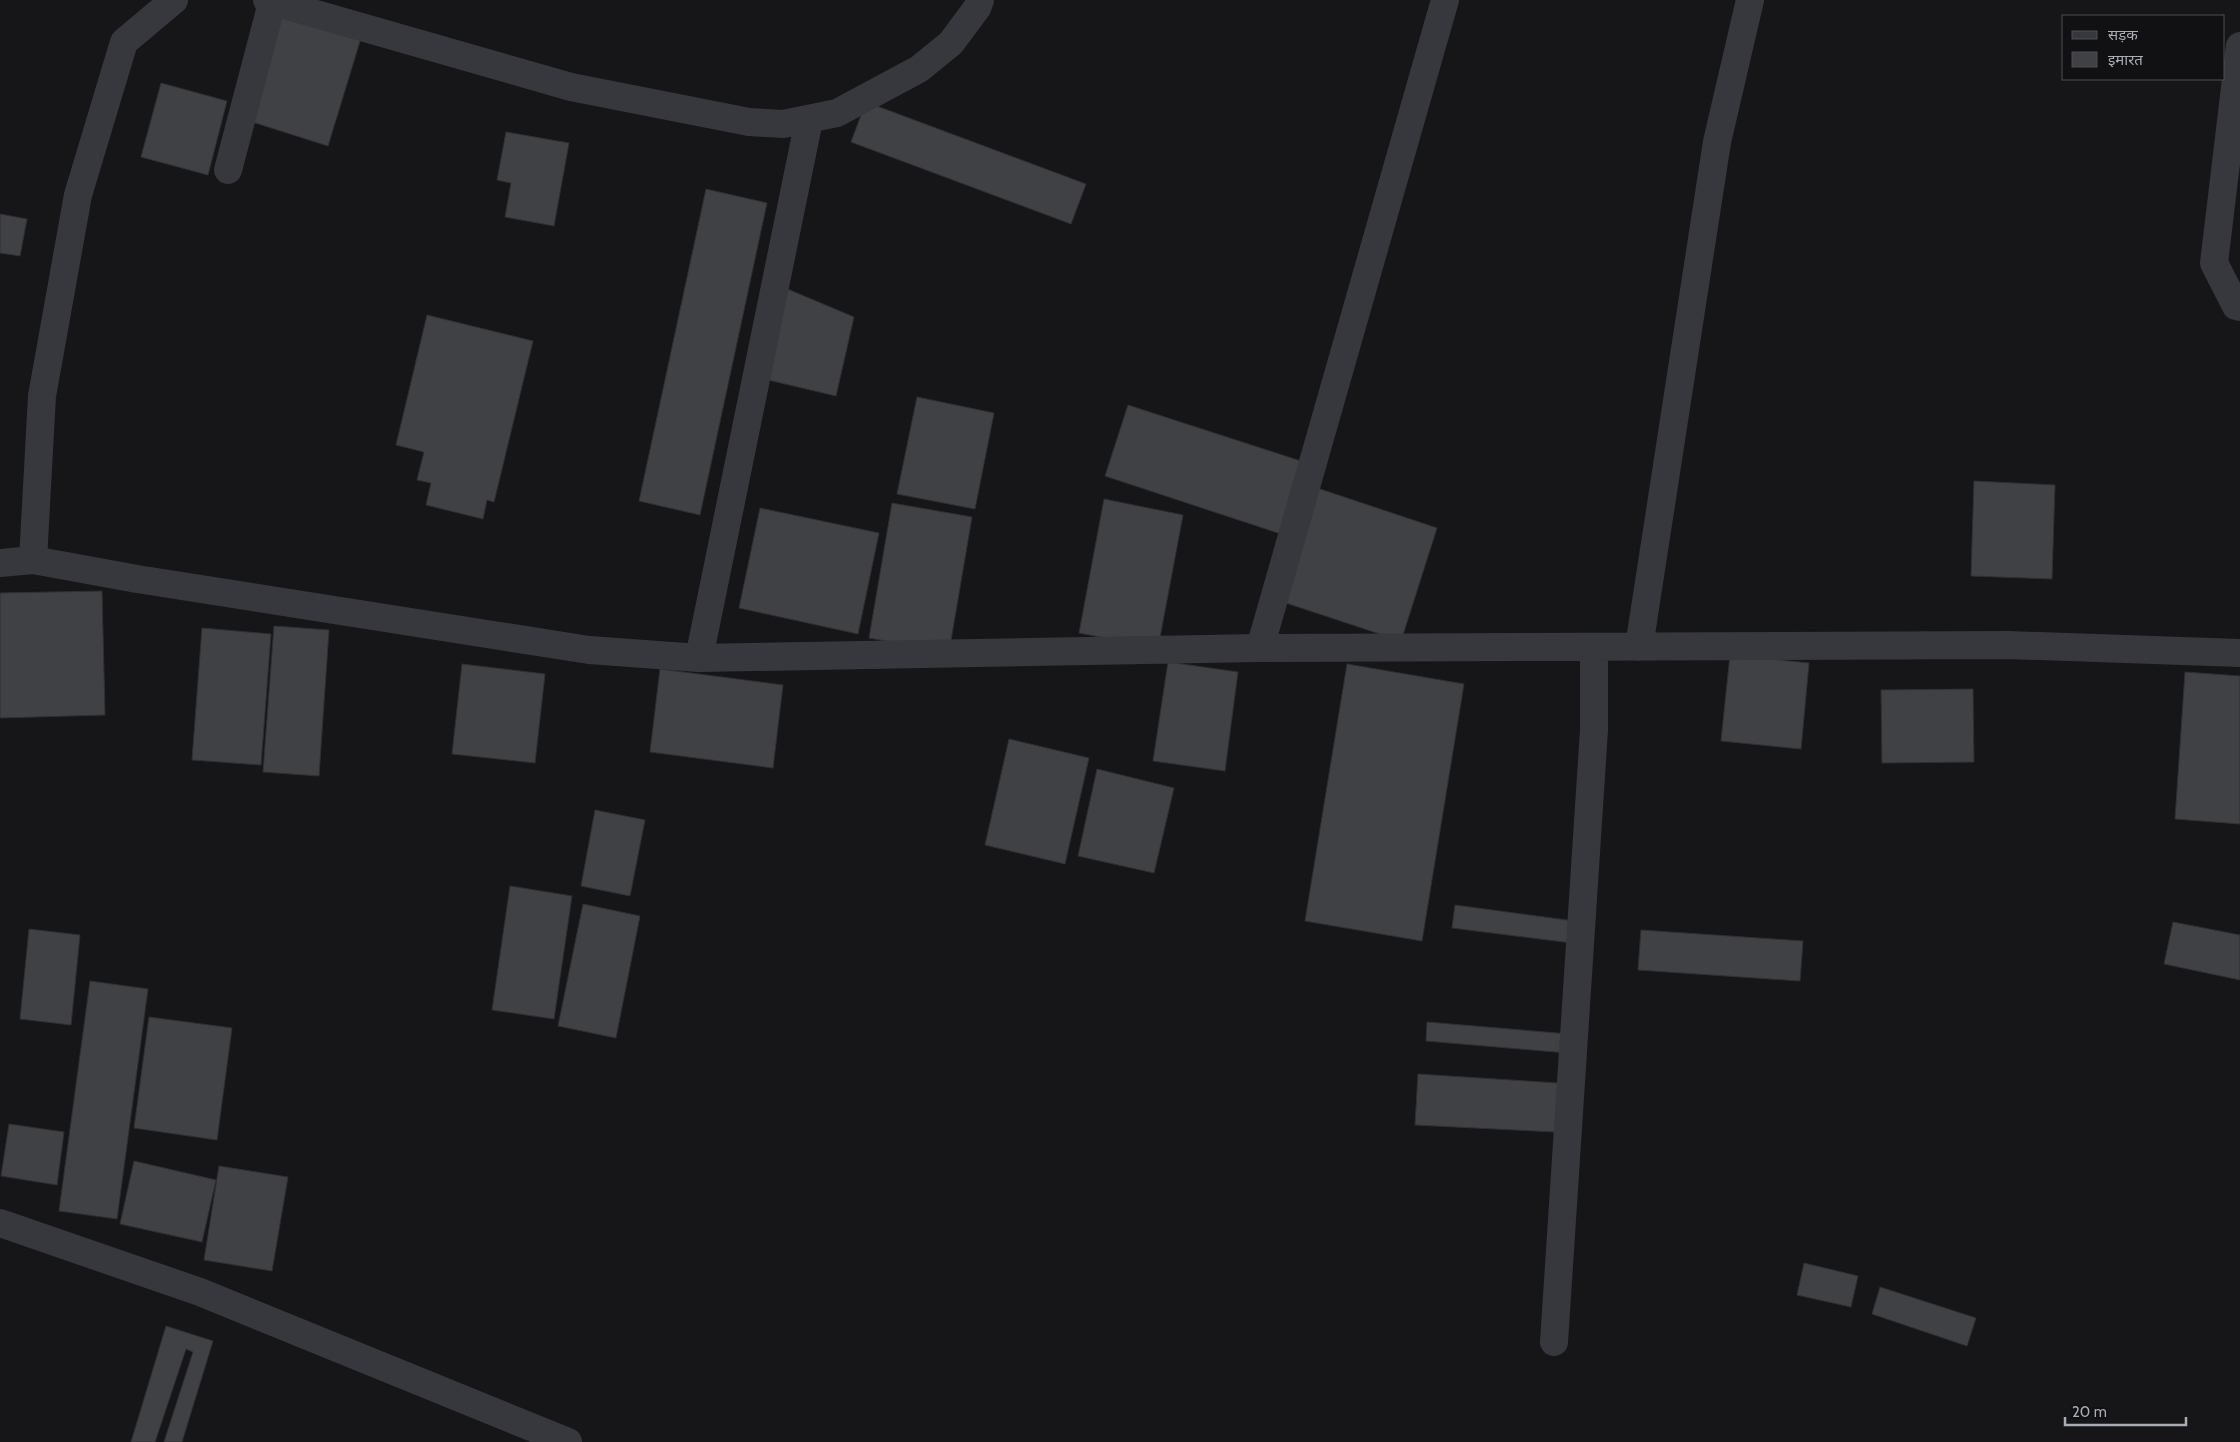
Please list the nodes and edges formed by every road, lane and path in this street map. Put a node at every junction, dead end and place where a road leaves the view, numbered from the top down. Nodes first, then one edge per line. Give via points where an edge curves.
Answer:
1 (174, 0) edge
2 (980, 0) edge
3 (1445, 0) edge
4 (1750, 0) edge
5 (269, 2) edge
6 (2240, 46) edge
7 (809, 120) junction
8 (228, 170) dead end
9 (2240, 307) edge
10 (33, 560) junction
11 (0, 563) edge
12 (1639, 646) junction
13 (1594, 647) junction
14 (1260, 648) junction
15 (2240, 653) edge
16 (699, 658) junction
17 (0, 1222) edge
18 (1554, 1342) dead end
19 (568, 1442) edge

1 - 10 street via 124,42 78,195 42,396
2 - 7 street via 951,43 919,69 837,114
3 - 14 street
4 - 12 street via 1717,142
5 - 7 street via 571,87 749,122 783,124
5 - 8 street
6 - 9 street via 2214,263 2236,306
7 - 16 street
10 - 11 street
10 - 16 street via 147,581 589,650
12 - 13 street
12 - 15 street via 2008,645
13 - 14 street
13 - 18 street via 1594,730
14 - 16 street
17 - 19 street via 200,1292

